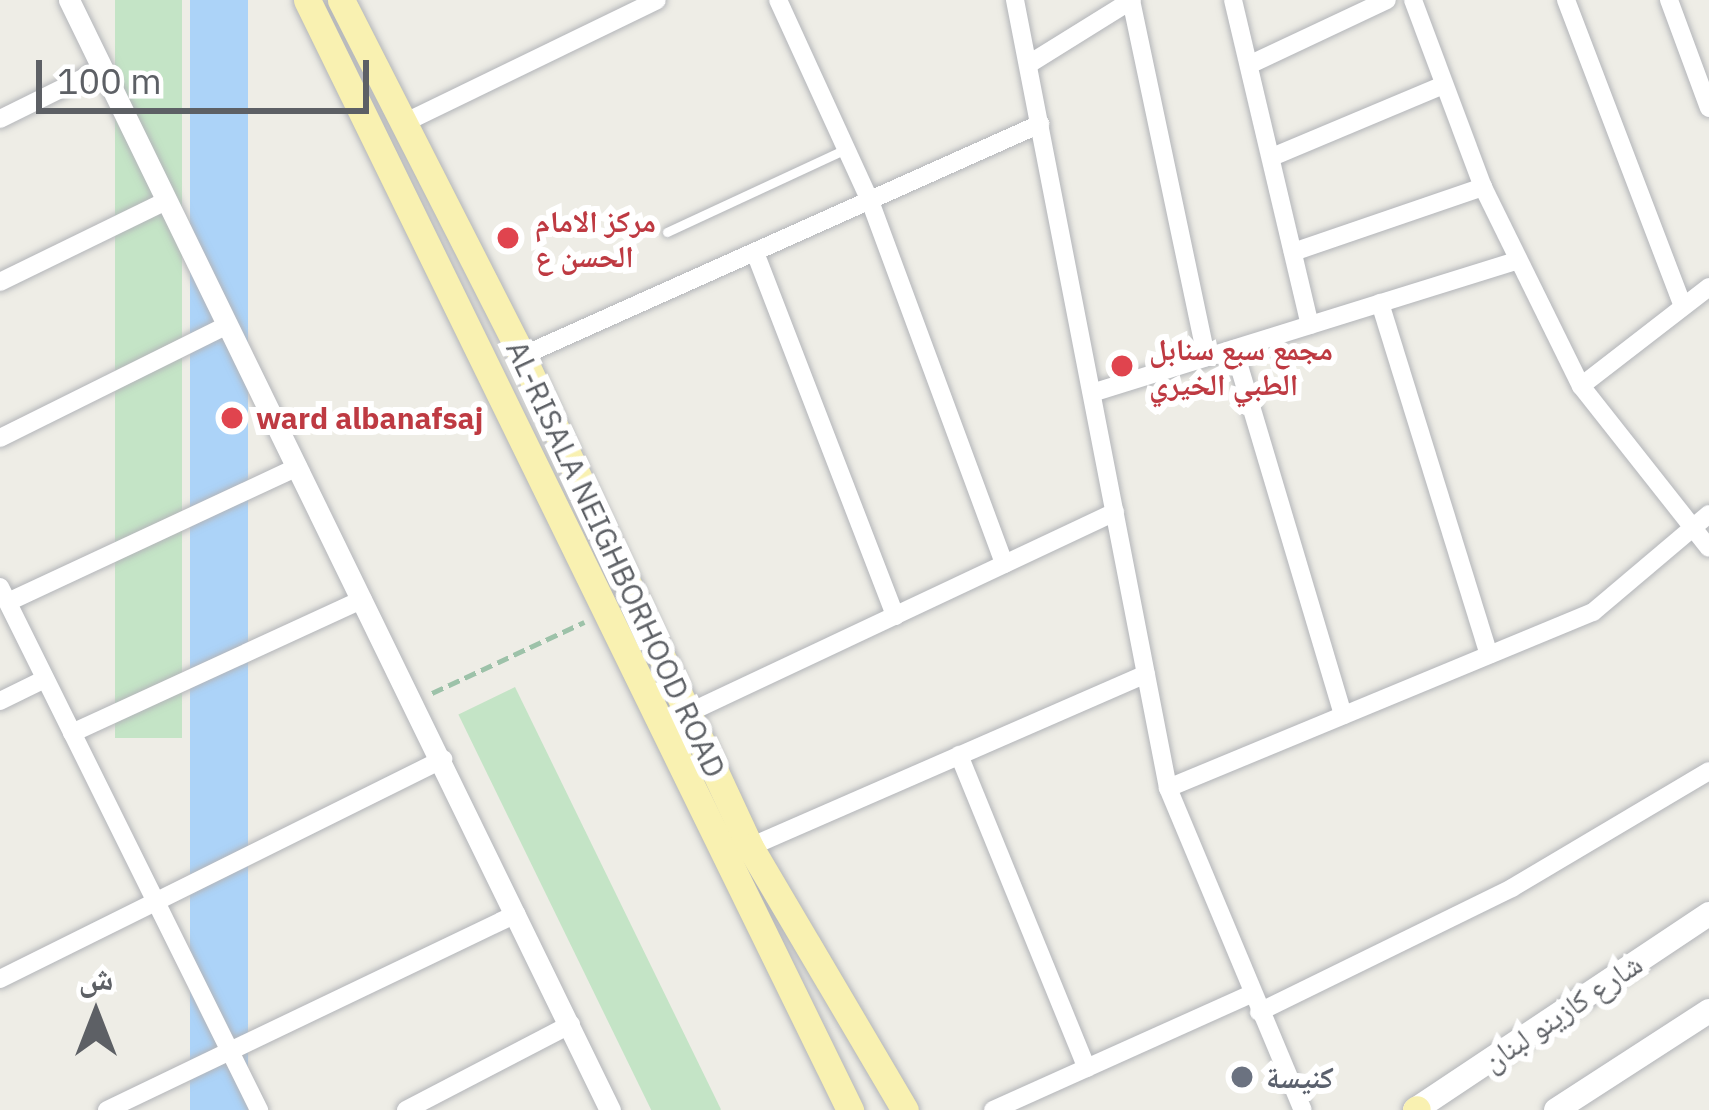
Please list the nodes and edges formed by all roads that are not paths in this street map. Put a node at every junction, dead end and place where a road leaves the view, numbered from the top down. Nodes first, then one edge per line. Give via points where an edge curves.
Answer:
1 (69, 0) edge
2 (307, 0) edge
3 (341, 0) edge
4 (657, 0) edge
5 (778, 0) edge
6 (1015, 0) edge
7 (1132, 0) edge
8 (1233, 0) edge
9 (1387, 0) edge
10 (1413, 0) edge
11 (1566, 0) edge
12 (1669, 0) edge
13 (1029, 64) junction
14 (1251, 64) junction
15 (101, 69) junction
16 (1443, 85) junction
17 (1709, 108) edge
18 (0, 118) edge
19 (404, 123) junction
20 (1040, 124) junction
21 (846, 149) junction
22 (1272, 157) junction
23 (1483, 187) junction
24 (166, 201) junction
25 (870, 201) junction
26 (668, 232) dead end
27 (1293, 252) junction
28 (756, 255) junction
29 (1517, 261) junction
30 (0, 282) edge
31 (1709, 287) edge
32 (1380, 303) junction
33 (1682, 306) junction
34 (1310, 325) junction
35 (228, 326) junction
36 (1234, 349) junction
37 (522, 356) junction
38 (1206, 357) junction
39 (1581, 386) junction
40 (1092, 393) junction
41 (0, 438) edge
42 (298, 467) junction
43 (1114, 512) junction
44 (1709, 514) edge
45 (1691, 529) junction
46 (1709, 548) edge
47 (1004, 564) junction
48 (4, 594) edge
49 (363, 599) junction
50 (896, 616) junction
51 (1489, 655) junction
52 (1146, 674) junction
53 (46, 679) junction
54 (0, 701) edge
55 (688, 713) junction
56 (1343, 716) junction
57 (72, 733) junction
58 (959, 755) junction
59 (442, 759) junction
60 (1709, 770) edge
61 (1168, 788) junction
62 (750, 847) junction
63 (156, 902) junction
64 (518, 914) junction
65 (1709, 914) edge
66 (0, 979) edge
67 (1254, 1004) junction
68 (1709, 1011) edge
69 (571, 1024) junction
70 (230, 1051) junction
71 (1087, 1068) junction
72 (107, 1110) edge
73 (259, 1110) edge
74 (406, 1110) edge
75 (610, 1110) edge
76 (850, 1110) edge
77 (905, 1110) edge
78 (993, 1110) edge
79 (1303, 1110) edge
80 (1416, 1110) edge
81 (1556, 1110) edge

1 - 15 street
2 - 76 main road, AL-RISALA NEIGHBORHOOD ROAD
3 - 19 main road, AL-RISALA NEIGHBORHOOD ROAD
4 - 19 street
5 - 21 street
6 - 13 street
7 - 13 street
7 - 38 street
8 - 14 street
9 - 14 street
10 - 16 street
11 - 33 street
12 - 17 street
13 - 20 street
14 - 22 street
15 - 18 street
15 - 24 street
16 - 22 street
16 - 23 street
19 - 37 main road, AL-RISALA NEIGHBORHOOD ROAD
20 - 25 street
20 - 40 street
21 - 25 street
21 - 26 lane
22 - 27 street
23 - 27 street
23 - 29 street
24 - 30 street
24 - 35 street
25 - 28 street
25 - 47 street
27 - 34 street
28 - 37 street
28 - 50 street
29 - 32 street
29 - 39 street
31 - 33 street
32 - 34 street
32 - 51 street
33 - 39 street
34 - 36 street
35 - 41 street
35 - 42 street
36 - 38 street
36 - 56 street
37 - 55 main road, AL-RISALA NEIGHBORHOOD ROAD
38 - 40 street
39 - 45 street
40 - 43 street
42 - 48 street
42 - 49 street
43 - 47 street
43 - 52 street
44 - 45 street
45 - 46 street
45 - 51 street via 1593,612
47 - 50 street
48 - 53 street
49 - 57 street
49 - 59 street
50 - 55 street
51 - 56 street
52 - 58 street
52 - 61 street
53 - 54 street
53 - 57 street
55 - 62 main road, AL-RISALA NEIGHBORHOOD ROAD
56 - 61 street
57 - 63 street
58 - 62 street
58 - 71 street
59 - 63 street
59 - 64 street
60 - 67 street via 1512,888
61 - 67 street
62 - 77 main road, AL-RISALA NEIGHBORHOOD ROAD
63 - 66 street
63 - 70 street
64 - 69 street
64 - 70 street
65 - 80 main road, شارع كازينو لبنان
67 - 71 street
67 - 79 street
68 - 81 main road
69 - 74 street
69 - 75 street
70 - 72 street
70 - 73 street
71 - 78 street

